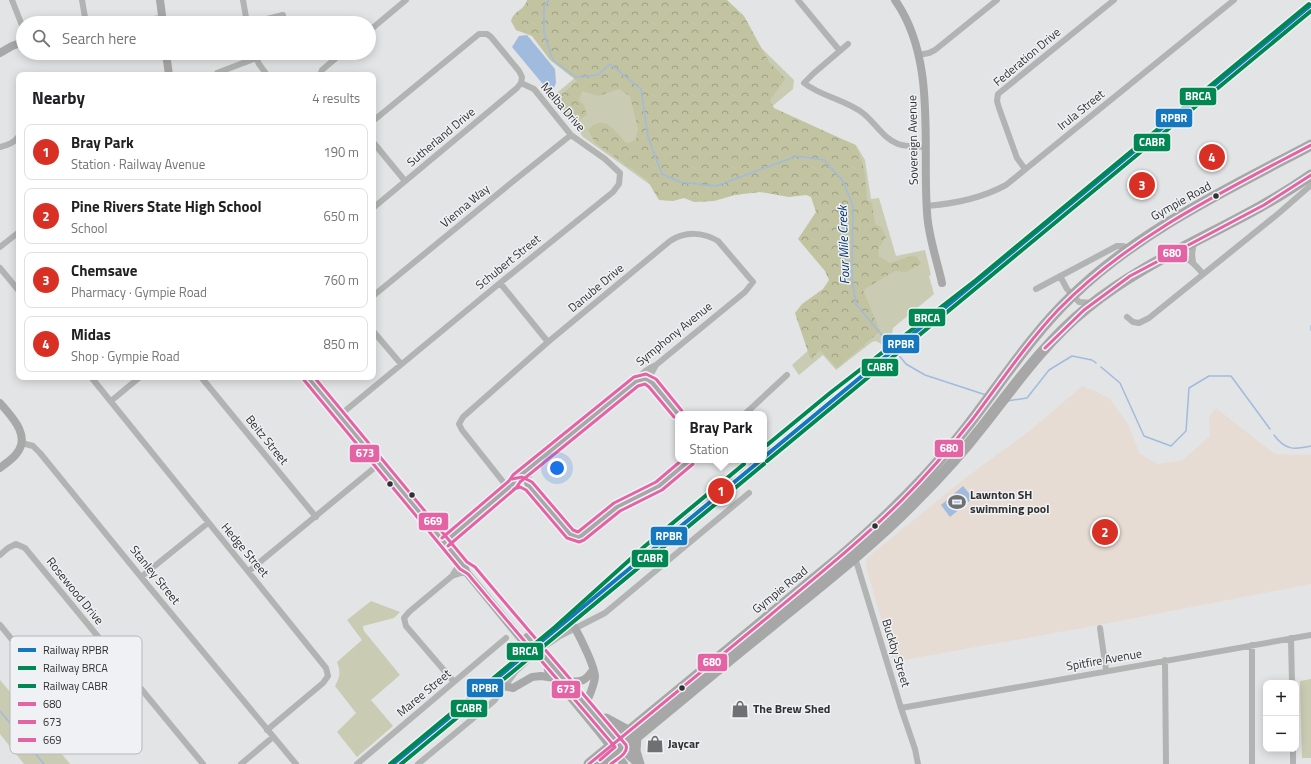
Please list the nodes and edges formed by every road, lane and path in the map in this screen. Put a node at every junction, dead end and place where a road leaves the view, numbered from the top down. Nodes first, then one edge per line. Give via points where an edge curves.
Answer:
1 (12, 0) edge
2 (82, 0) edge
3 (160, 0) edge
4 (243, 0) edge
5 (406, 0) edge
6 (798, 0) edge
7 (895, 0) edge
8 (997, 0) edge
9 (1114, 0) edge
10 (1234, 0) edge
11 (18, 16) edge
12 (85, 16) edge
13 (162, 16) edge
14 (246, 16) edge
15 (376, 25) edge
16 (848, 44) dead end
17 (16, 45) edge
18 (840, 51) junction
19 (0, 54) edge
20 (918, 56) junction
21 (167, 60) edge
22 (246, 60) edge
23 (258, 60) edge
24 (334, 60) edge
25 (169, 72) edge
26 (219, 72) edge
27 (265, 72) edge
28 (321, 72) edge
29 (521, 83) junction
30 (376, 119) edge
31 (571, 135) junction
32 (16, 140) edge
33 (1311, 145) edge
34 (376, 146) edge
35 (926, 147) junction
36 (0, 148) edge
37 (1025, 169) junction
38 (620, 173) joint
39 (1311, 175) edge
40 (405, 181) junction
41 (1311, 185) edge
42 (376, 205) edge
43 (926, 206) junction
44 (16, 235) edge
45 (1194, 242) junction
46 (0, 248) edge
47 (1129, 248) junction
48 (1174, 252) junction
49 (1193, 262) junction
50 (0, 268) edge
51 (1203, 274) junction
52 (1060, 276) junction
53 (753, 282) joint
54 (500, 283) junction
55 (942, 283) dead end
56 (16, 287) edge
57 (1036, 289) dead end
58 (376, 294) edge
59 (1072, 295) junction
60 (1093, 303) junction
61 (1127, 317) dead end
62 (376, 335) edge
63 (548, 342) junction
64 (401, 364) junction
65 (656, 365) junction
66 (787, 375) dead end
67 (93, 380) edge
68 (137, 380) edge
69 (203, 380) edge
70 (311, 380) edge
71 (636, 381) junction
72 (652, 383) junction
73 (111, 402) junction
74 (0, 403) edge
75 (675, 411) edge
76 (748, 411) edge
77 (340, 415) junction
78 (972, 420) junction
79 (984, 425) junction
80 (22, 443) junction
81 (686, 463) edge
82 (379, 464) junction
83 (0, 468) edge
84 (529, 470) junction
85 (511, 486) junction
86 (530, 486) junction
87 (749, 493) dead end
88 (316, 517) junction
89 (208, 523) junction
90 (445, 542) junction
91 (852, 554) junction
92 (0, 555) edge
93 (458, 558) junction
94 (466, 570) junction
95 (249, 571) junction
96 (452, 576) junction
97 (141, 577) junction
98 (0, 624) edge
99 (575, 628) junction
100 (1100, 628) dead end
101 (1311, 635) edge
102 (10, 636) edge
103 (98, 636) edge
104 (506, 638) dead end
105 (1292, 638) junction
106 (1252, 645) junction
107 (538, 654) junction
108 (1165, 660) junction
109 (593, 670) junction
110 (1106, 670) junction
111 (555, 678) junction
112 (1292, 680) edge
113 (565, 681) junction
114 (454, 682) junction
115 (504, 686) junction
116 (142, 690) edge
117 (586, 704) junction
118 (901, 708) junction
119 (599, 720) junction
120 (267, 730) junction
121 (632, 734) junction
122 (273, 737) junction
123 (616, 747) junction
124 (1293, 752) edge
125 (203, 764) edge
126 (241, 764) edge
127 (296, 764) edge
128 (357, 764) edge
129 (418, 764) edge
130 (589, 764) edge
131 (603, 764) edge
132 (624, 764) edge
133 (639, 764) edge
134 (918, 764) edge
135 (1166, 764) edge
136 (1252, 764) edge
137 (1293, 764) edge

1 - 11 street
2 - 12 street
3 - 13 street
4 - 14 street
5 - 15 street
6 - 18 street
7 - 20 street, Sovereign Avenue via 907,23
8 - 20 street via 935,50
9 - 37 street, Federation Drive via 998,94 996,101 1017,158
10 - 37 street, Irula Street
16 - 18 street
17 - 19 street
18 - 35 street via 804,83 813,90 863,113 890,140 900,145
20 - 35 street, Sovereign Avenue via 925,97
21 - 25 street
22 - 26 street
23 - 27 street
24 - 28 street
29 - 30 street, Melba Drive via 522,76 519,71 491,37 482,34 476,36
29 - 31 street, Melba Drive via 534,89
29 - 40 street, Sutherland Drive
31 - 38 street, Melba Drive
31 - 58 street, Vienna Way
32 - 36 street
33 - 47 highway, Gympie Road via 1170,222
34 - 40 street
35 - 43 street, Sovereign Avenue
37 - 43 street, Irula Street via 1006,185 985,195
38 - 54 street, Schubert Street via 619,184 613,192
39 - 45 highway, Gympie Road via 1264,206
40 - 42 street, Sutherland Drive
41 - 51 street
43 - 55 street, Sovereign Avenue
44 - 46 street
45 - 48 highway, Gympie Road
45 - 49 street
47 - 52 street, Gympie Road via 1117,246
47 - 59 highway, Gympie Road
48 - 49 street
48 - 60 highway, Gympie Road via 1130,276
49 - 51 street
50 - 56 street
51 - 61 street via 1143,322 1136,323
52 - 57 street, Gympie Road
52 - 59 street
53 - 63 street, Danube Drive via 718,241 694,234 682,235 670,241
53 - 65 street, Symphony Avenue via 745,292
54 - 63 street
54 - 64 street, Schubert Street
59 - 60 street via 1081,303
59 - 78 highway, Gympie Road via 1038,334
60 - 79 highway, Gympie Road via 1050,343
62 - 64 street
63 - 85 street, Danube Drive via 463,416 459,424
64 - 77 street
65 - 71 street, Symphony Avenue
65 - 72 street via 651,374
66 - 76 street
67 - 73 street, Hedge Street
68 - 73 street
69 - 88 street, Beitz Street
70 - 77 street
71 - 72 street via 646,379
71 - 84 street, Symphony Avenue
72 - 75 street
73 - 89 street, Hedge Street
74 - 80 street via 20,429
77 - 82 street
78 - 79 street via 979,420
78 - 91 highway, Gympie Road via 950,448
79 - 91 highway, Gympie Road via 960,456 928,490 896,521
80 - 83 street via 16,455
80 - 97 street, Stanley Street via 33,446 40,453
81 - 86 street via 659,486 617,507 578,538 570,534
82 - 88 street
82 - 90 street
84 - 85 street, Symphony Avenue
84 - 86 street via 527,477
85 - 86 street via 521,482
85 - 90 street, Symphony Avenue
87 - 99 street via 605,613
88 - 95 street
89 - 95 street, Hedge Street
89 - 97 street
90 - 93 street
91 - 118 street, Buckby Street
91 - 121 highway, Gympie Road
92 - 103 street, Rosewood Drive via 16,544 25,548
93 - 94 street
93 - 96 street via 457,568
94 - 96 street
94 - 107 street, bridge via 471,570
95 - 120 street, Hedge Street via 326,668 328,676
96 - 114 street via 404,618 406,626
97 - 120 street, Stanley Street
98 - 102 street
99 - 107 street via 555,639
99 - 109 street
100 - 110 street
101 - 105 street, Spitfire Avenue
104 - 114 street, Maree Street
105 - 106 street, Spitfire Avenue
105 - 112 street
106 - 108 street, Spitfire Avenue
106 - 136 street
107 - 111 street
107 - 113 street
107 - 115 street via 516,671
108 - 110 street, Spitfire Avenue
108 - 135 street
109 - 113 street via 585,680
109 - 117 street via 594,680
110 - 118 street, Spitfire Avenue
111 - 115 street via 536,676 513,688
111 - 123 street
113 - 117 street
114 - 128 street, Maree Street
115 - 129 street via 491,703
116 - 125 street, Rosewood Drive
117 - 119 street
118 - 134 street, Buckby Street
119 - 121 highway via 606,719
119 - 123 street
120 - 122 street, Stanley Street
121 - 123 highway, Gympie Road
121 - 133 highway
122 - 126 street
122 - 127 street, Stanley Street
123 - 130 highway, Gympie Road
123 - 131 highway, Gympie Road
123 - 132 street
123 - 133 street
124 - 137 street

